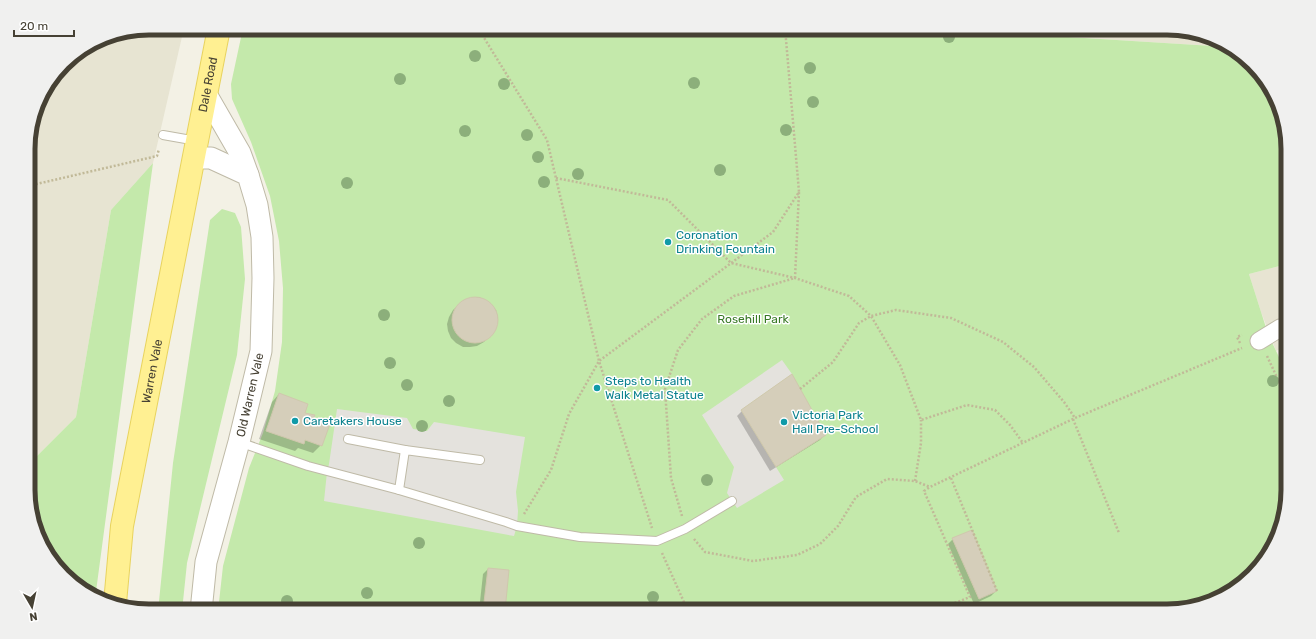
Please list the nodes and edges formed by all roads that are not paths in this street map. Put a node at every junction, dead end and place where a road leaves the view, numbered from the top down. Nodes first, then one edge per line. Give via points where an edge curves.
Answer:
1 (218, 35) edge
2 (206, 94) junction
3 (163, 135) road end
4 (196, 150) junction
5 (248, 175) junction
6 (1281, 328) edge
7 (1259, 341) road end
8 (348, 439) dead end
9 (239, 442) junction
10 (406, 450) junction
11 (480, 460) dead end
12 (399, 490) junction
13 (732, 501) dead end
14 (115, 599) edge
15 (202, 604) edge

1 - 2 main road, Dale Road
2 - 4 main road, Dale Road
2 - 5 street, Old Warren Vale via 240,153
3 - 4 lane
4 - 5 street
4 - 14 main road, Warren Vale via 122,526
5 - 9 street, Old Warren Vale via 257,205 262,237 261,351
6 - 7 street
8 - 10 lane
9 - 12 lane via 308,466
9 - 15 street, Old Warren Vale via 206,562
10 - 11 lane
10 - 12 lane
12 - 13 lane via 517,526 580,537 657,542

